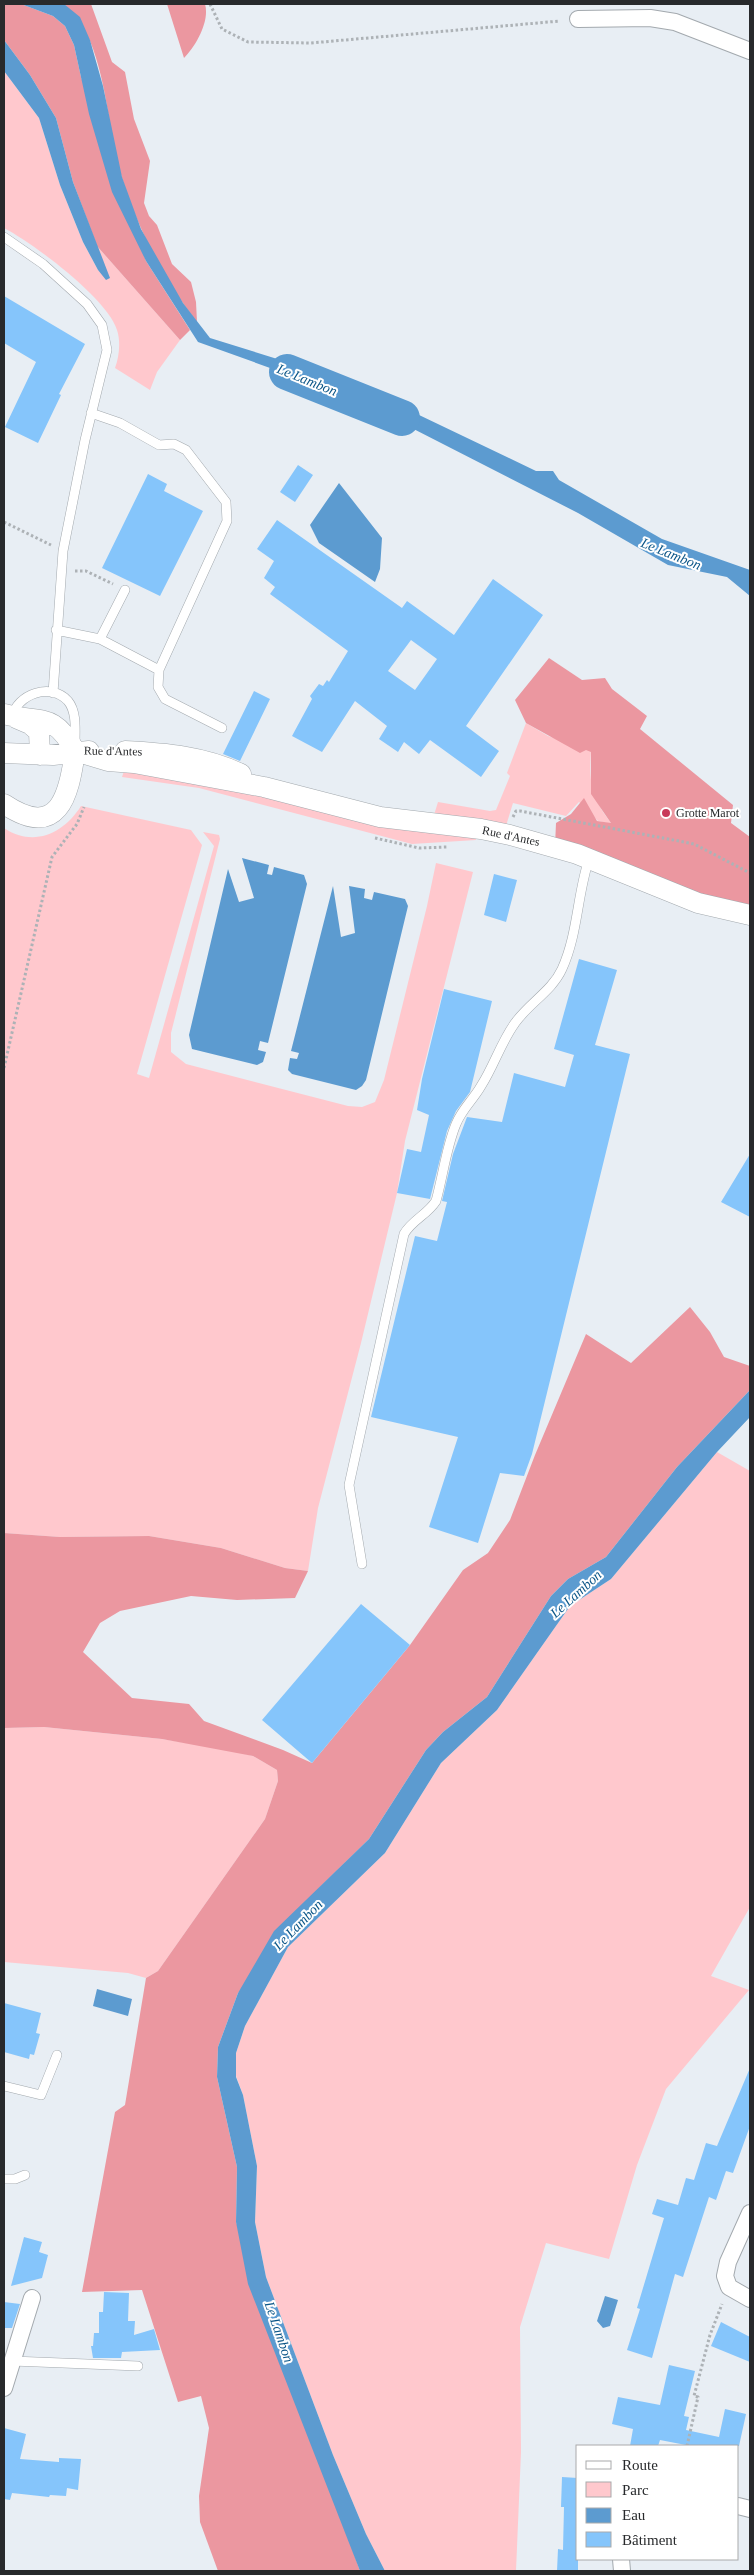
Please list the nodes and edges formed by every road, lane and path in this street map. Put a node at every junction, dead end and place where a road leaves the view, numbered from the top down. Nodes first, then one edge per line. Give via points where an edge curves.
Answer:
1 (210, 4) edge
2 (578, 19) joint
3 (750, 50) edge
4 (4, 237) edge
5 (91, 413) junction
6 (72, 571) dead end
7 (125, 590) joint
8 (56, 630) junction
9 (100, 639) junction
10 (159, 670) junction
11 (53, 693) junction
12 (8, 716) edge
13 (222, 728) dead end
14 (76, 751) junction
15 (4, 753) edge
16 (40, 755) junction
17 (86, 801) dead end
18 (4, 804) edge
19 (510, 835) junction
20 (590, 859) junction
21 (750, 873) edge
22 (750, 915) edge
23 (4, 1068) edge
24 (362, 1564) dead end
25 (57, 2055) dead end
26 (4, 2086) edge
27 (25, 2175) dead end
28 (4, 2179) edge
29 (750, 2213) edge
30 (728, 2287) junction
31 (32, 2298) dead end
32 (750, 2299) edge
33 (12, 2361) junction
34 (138, 2366) dead end
35 (4, 2388) edge
36 (687, 2445) edge

1 - 2 path via 222,29 248,42 311,43
2 - 3 street via 650,18 675,22
4 - 5 lane via 44,264 87,304 102,325 106,365
5 - 8 lane via 63,551
5 - 10 lane via 120,423 159,445 174,444 182,448 218,488 226,502 227,521
6 - 7 path via 86,571
7 - 9 lane
8 - 9 lane
8 - 11 lane
9 - 10 lane
10 - 13 lane via 158,687 166,699
11 - 12 lane via 30,694
11 - 14 lane via 69,702 75,718
12 - 14 street via 42,719 55,724 66,733
12 - 16 street via 30,724 38,732
14 - 16 street, Rue d'Antes
14 - 18 street, Rue d'Antes via 67,794 56,812 35,818 22,815
14 - 19 street, Rue d'Antes via 166,753 226,768 264,787 380,817
15 - 16 street, Rue d'Antes
17 - 23 path via 77,824 52,858
19 - 20 street, Rue d'Antes
19 - 21 path via 514,814 520,811 694,844
20 - 22 street, Rue d'Antes via 698,903
20 - 24 lane via 573,934 561,970 552,985 521,1014 481,1086 461,1111 436,1201 430,1210 410,1224 404,1234 349,1485
25 - 26 lane via 41,2095
27 - 28 lane
29 - 30 street via 728,2262 725,2276
30 - 32 street
30 - 36 path via 710,2335 694,2396 698,2397
31 - 33 street
33 - 34 lane
33 - 35 street

